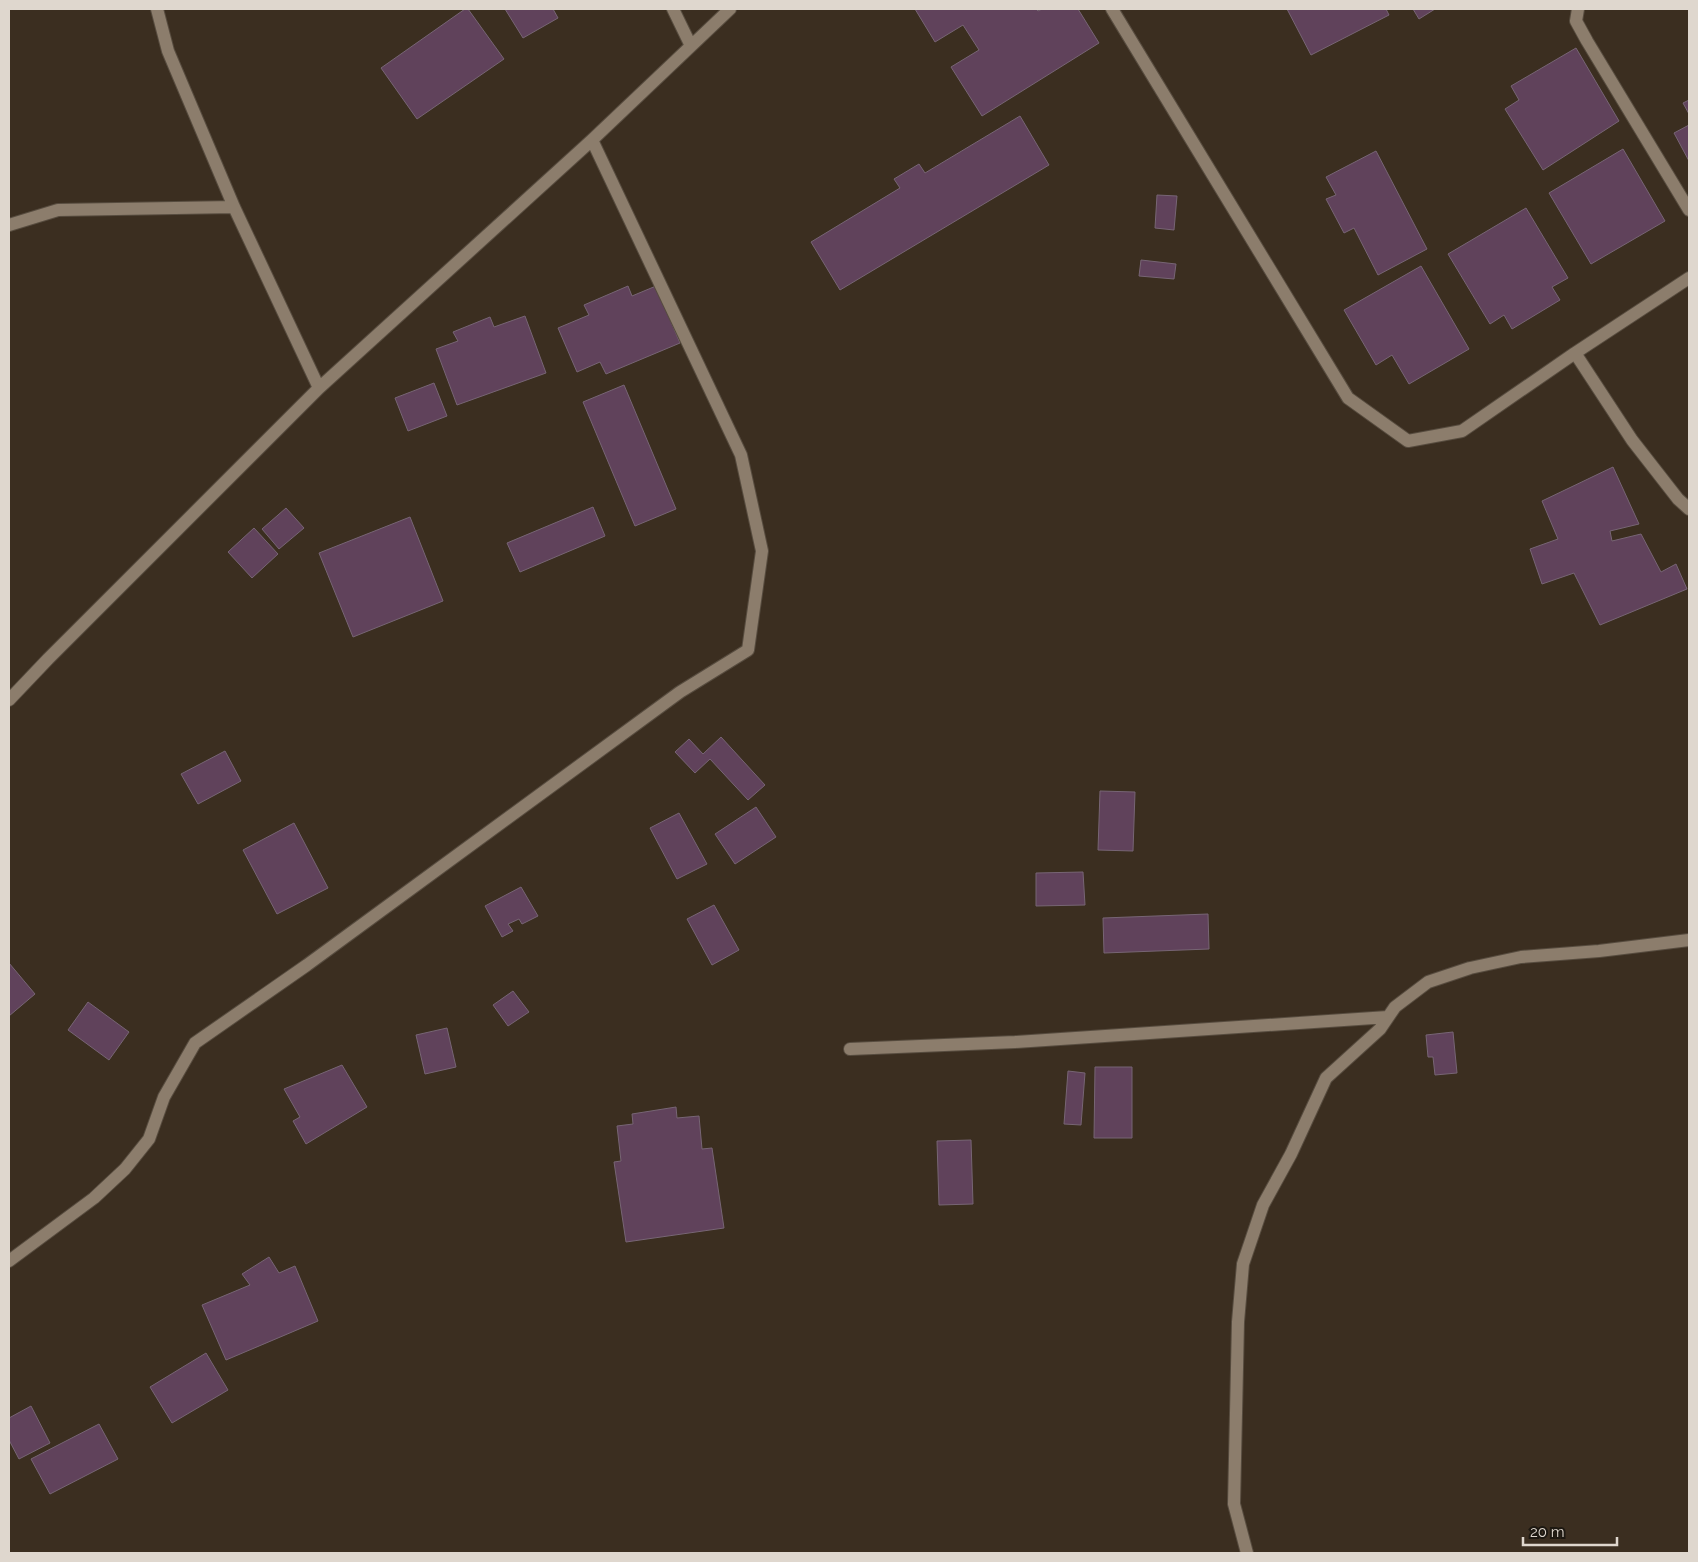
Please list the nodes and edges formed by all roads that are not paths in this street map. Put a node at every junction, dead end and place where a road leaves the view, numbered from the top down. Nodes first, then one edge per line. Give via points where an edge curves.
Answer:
1 (157, 9) edge
2 (673, 9) edge
3 (730, 9) edge
4 (1112, 9) edge
5 (1578, 9) edge
6 (691, 46) junction
7 (592, 140) junction
8 (234, 207) junction
9 (1689, 210) edge
10 (9, 225) edge
11 (1689, 278) edge
12 (1575, 353) junction
13 (319, 388) junction
14 (1689, 509) edge
15 (9, 700) edge
16 (1689, 940) edge
17 (1388, 1017) junction
18 (850, 1049) dead end
19 (9, 1262) edge
20 (1247, 1553) edge

1 - 8 street via 168,51
2 - 6 street
3 - 6 street
4 - 12 street via 1348,398 1408,441 1462,431
5 - 9 street via 1576,21 1587,41
6 - 7 street
7 - 13 street
7 - 19 street via 741,456 762,551 748,650 680,692 315,960 195,1043 164,1097 149,1139 125,1169 94,1198
8 - 10 street via 58,210
8 - 13 street
11 - 12 street
12 - 14 street via 1632,440
13 - 15 street
16 - 17 street via 1521,957 1470,968 1428,982
17 - 18 street via 1015,1042
17 - 20 street via 1380,1029 1326,1078 1292,1154 1263,1205 1243,1264 1238,1322 1234,1504

